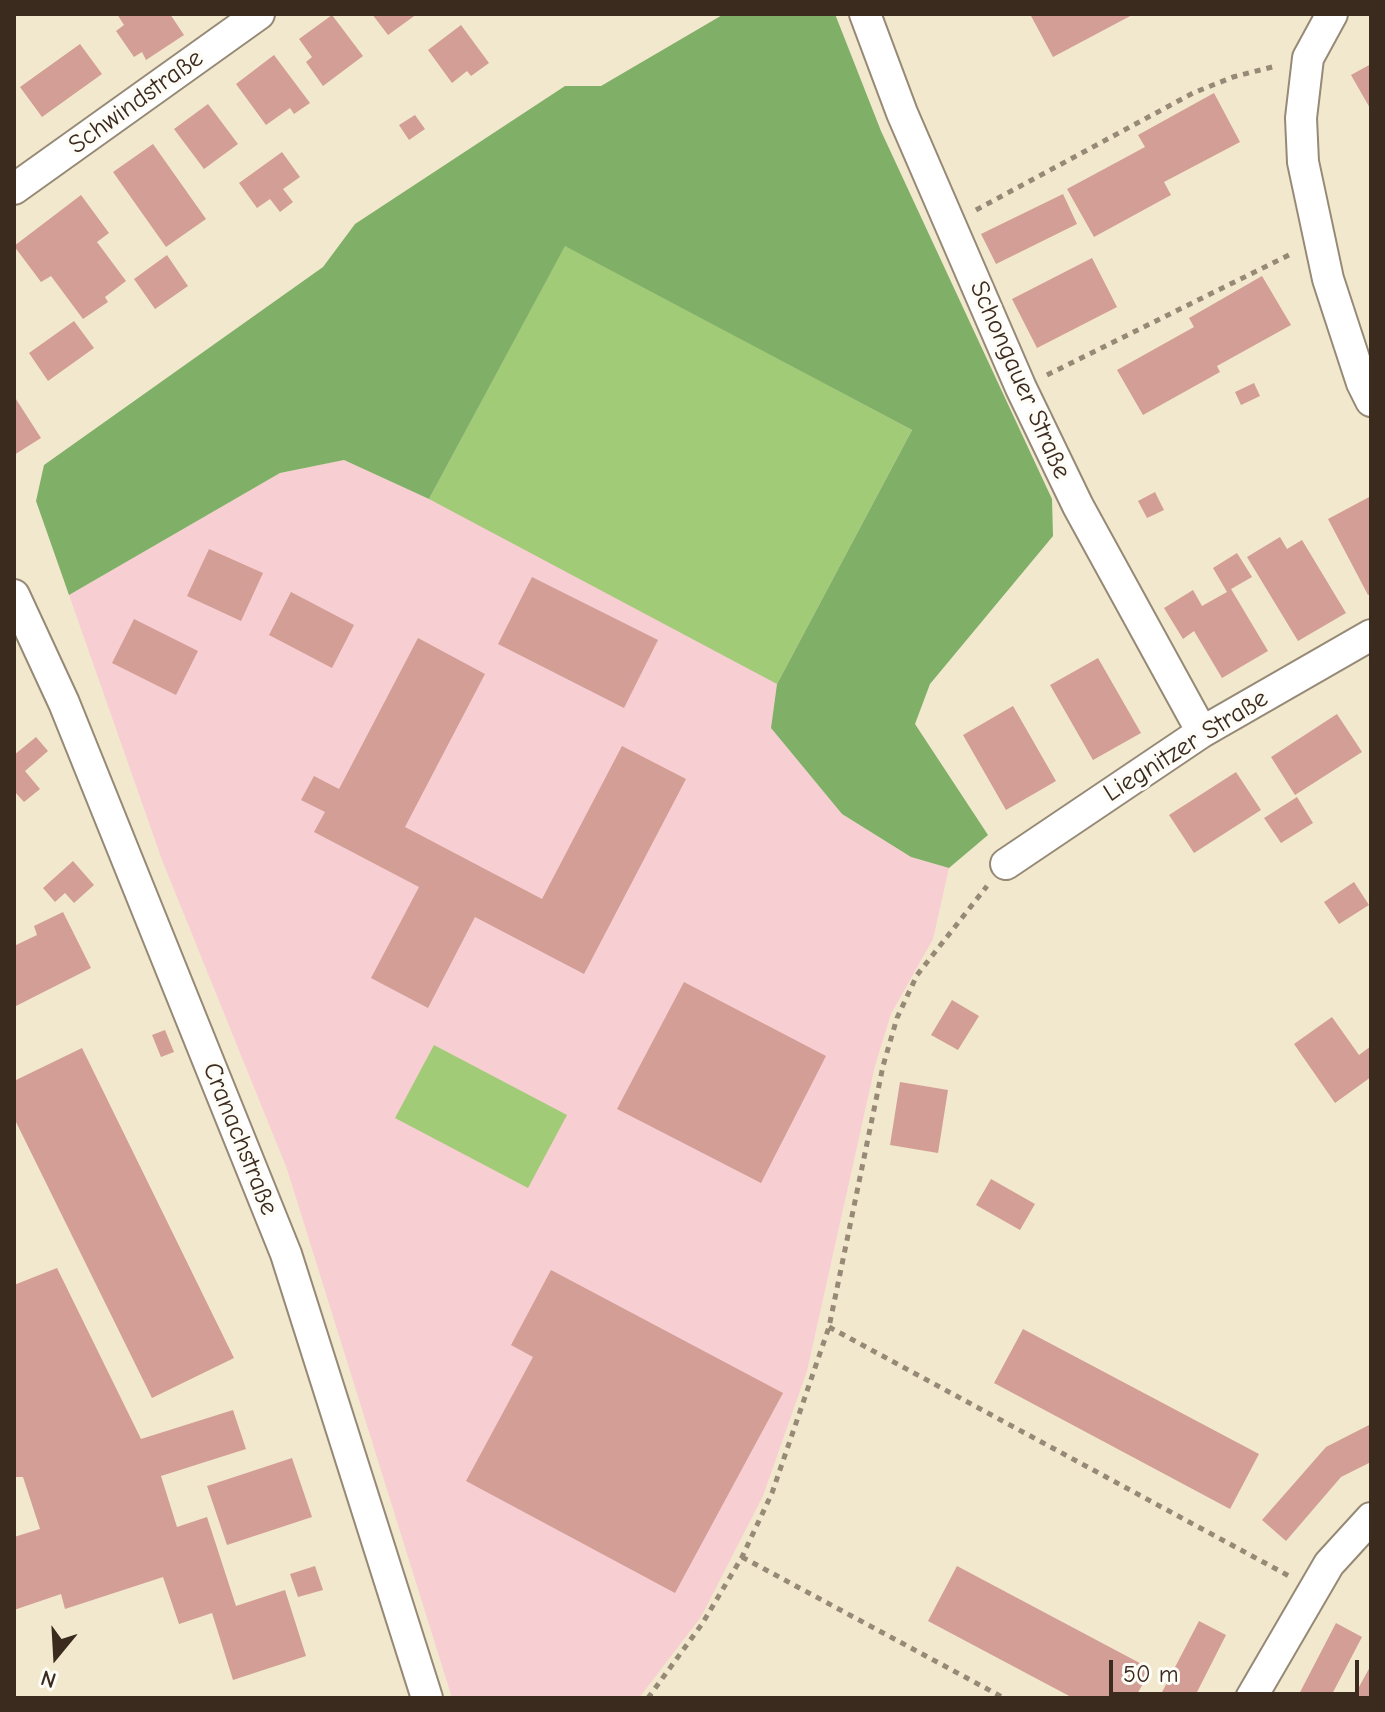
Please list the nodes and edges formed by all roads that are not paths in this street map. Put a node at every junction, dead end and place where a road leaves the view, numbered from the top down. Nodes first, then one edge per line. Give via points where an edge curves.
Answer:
1 (259, 14) edge
2 (865, 14) edge
3 (1332, 14) edge
4 (14, 189) edge
5 (1371, 401) edge
6 (14, 595) edge
7 (1371, 635) edge
8 (1202, 732) junction
9 (1006, 864) road end
10 (1371, 1518) edge
11 (427, 1698) edge
12 (1251, 1698) edge

1 - 4 street, Schwindstraße
2 - 8 street, Schongauer Straße via 1021,388 1078,506
3 - 5 street via 1308,58 1301,118 1303,162 1328,279
6 - 11 street, Cranachstraße via 64,703 286,1254
7 - 8 street, Liegnitzer Straße
8 - 9 street, Liegnitzer Straße
10 - 12 street via 1329,1564

